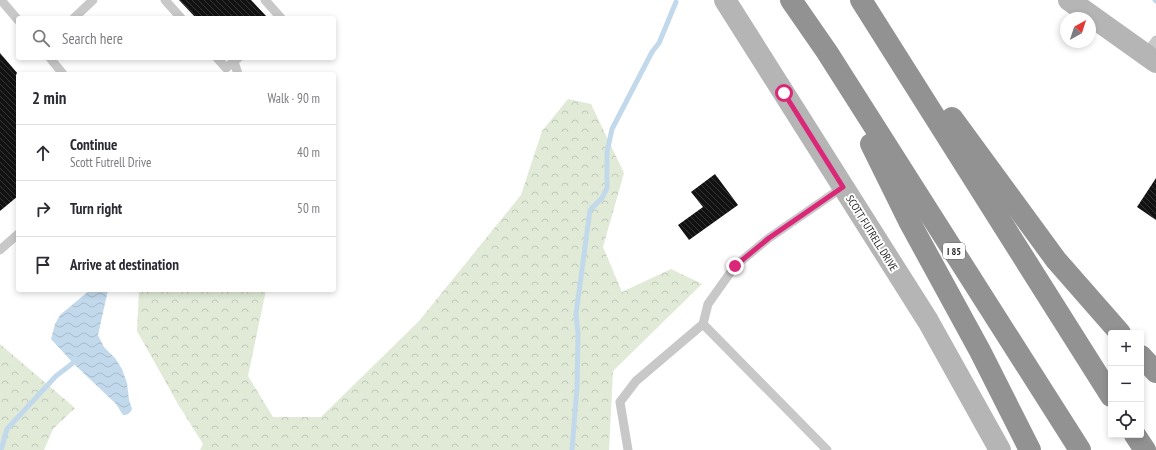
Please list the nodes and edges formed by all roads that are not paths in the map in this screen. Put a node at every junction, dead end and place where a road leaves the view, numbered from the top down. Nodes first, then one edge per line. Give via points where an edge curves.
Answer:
1 (1, 0) edge
2 (93, 0) edge
3 (165, 0) edge
4 (265, 0) edge
5 (725, 0) edge
6 (791, 0) edge
7 (861, 0) edge
8 (866, 0) edge
9 (1069, 0) edge
10 (76, 16) edge
11 (179, 16) edge
12 (279, 16) edge
13 (16, 18) edge
14 (827, 52) junction
15 (1152, 52) edge
16 (52, 60) edge
17 (219, 60) edge
18 (236, 60) edge
19 (62, 72) edge
20 (238, 72) edge
21 (843, 187) junction
22 (16, 236) edge
23 (0, 250) edge
24 (703, 324) junction
25 (1117, 330) edge
26 (1144, 359) edge
27 (1156, 372) edge
28 (1108, 391) edge
29 (1137, 438) edge
30 (628, 450) edge
31 (827, 450) edge
32 (1000, 450) edge
33 (1030, 450) edge
34 (1080, 450) edge
35 (1145, 450) edge

1 - 13 lane
2 - 10 lane
3 - 11 lane
4 - 12 lane
5 - 21 street, SCOTT FUTRELL DRIVE
6 - 14 highway, I 85
7 - 28 highway
8 - 25 highway via 1056,260
9 - 15 street
14 - 33 highway via 909,221 980,351
14 - 34 highway, I 85
16 - 19 lane
17 - 18 lane via 226,68
18 - 20 lane
21 - 24 lane via 769,238 735,266 708,304
21 - 32 street, SCOTT FUTRELL DRIVE via 928,321
22 - 23 lane
24 - 30 lane via 636,381 620,402
24 - 31 lane
26 - 27 highway
29 - 35 highway

